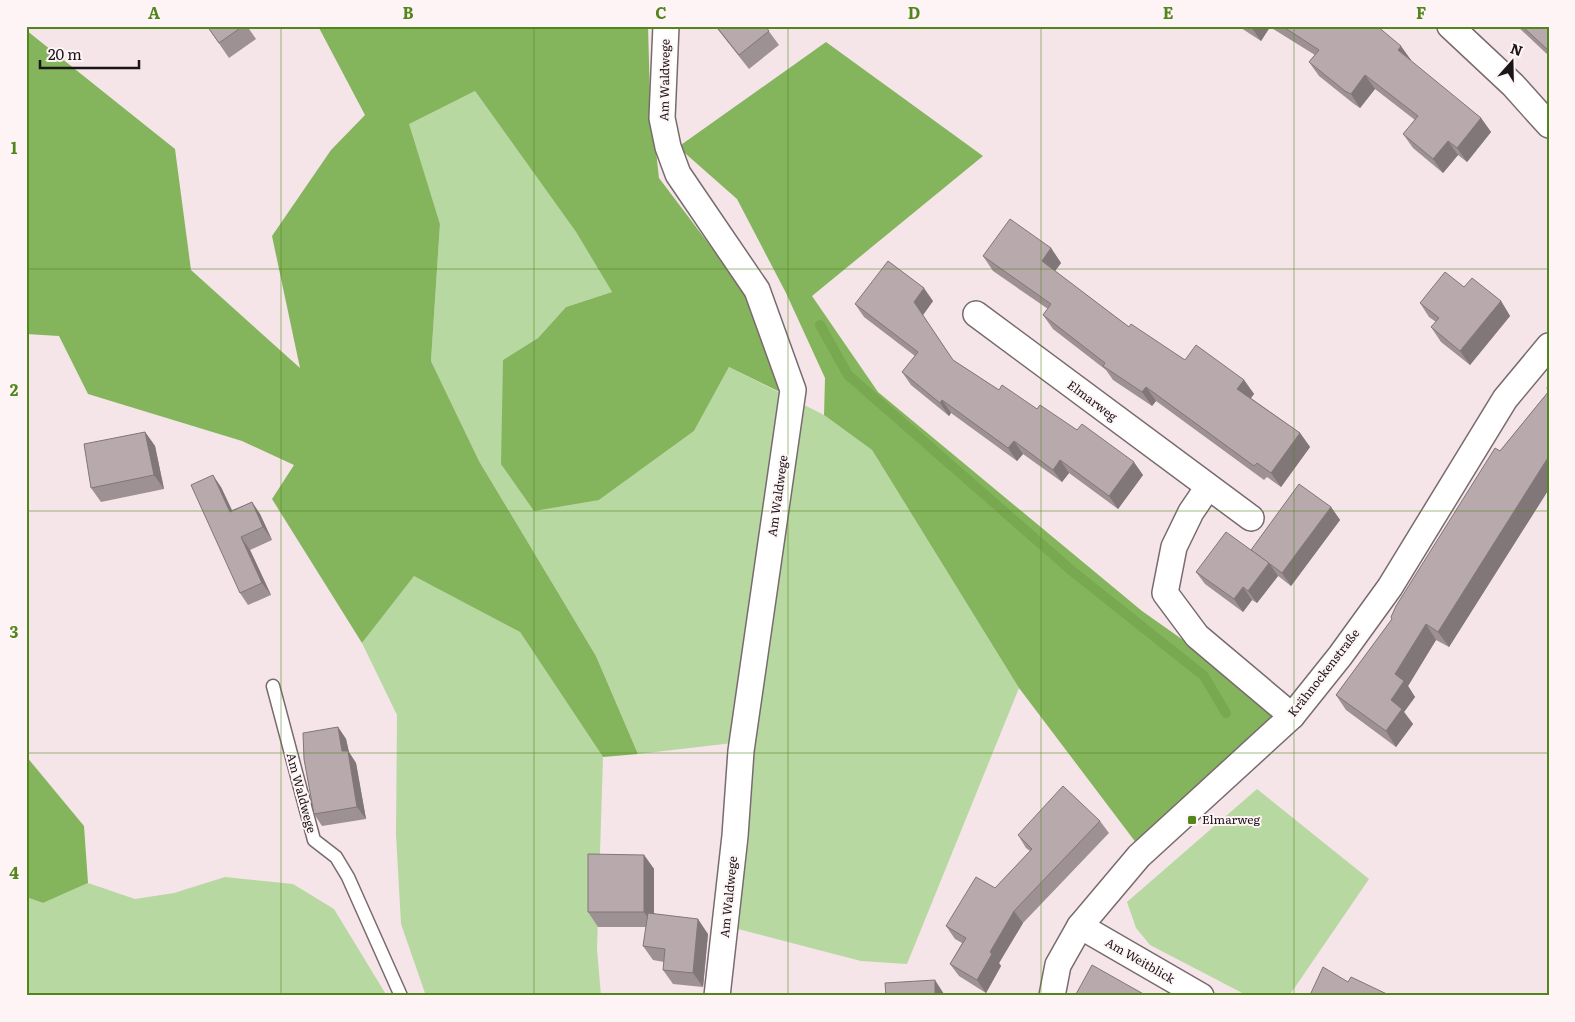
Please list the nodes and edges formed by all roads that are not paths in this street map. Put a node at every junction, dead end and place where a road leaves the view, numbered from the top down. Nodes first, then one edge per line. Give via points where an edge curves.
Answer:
1 (666, 26) edge
2 (1450, 26) edge
3 (1549, 124) edge
4 (976, 314) dead end
5 (1549, 346) edge
6 (1208, 487) junction
7 (1251, 518) dead end
8 (273, 686) dead end
9 (1292, 716) junction
10 (1080, 926) junction
11 (401, 996) edge
12 (717, 996) edge
13 (1052, 996) edge
14 (1201, 996) edge

1 - 12 street, Am Waldwege via 662,118 668,147 678,174 757,290 793,390 741,751
2 - 3 street
4 - 6 street, Elmarweg
5 - 9 street, Krähnockenstraße via 1505,399 1390,587
6 - 7 street, Elmarweg
6 - 9 street via 1174,546 1165,593 1197,636
8 - 11 lane, Am Waldwege via 314,840 336,858 348,877
9 - 10 street, Krähnockenstraße via 1139,856
10 - 13 street, Krähnockenstraße via 1058,966
10 - 14 street, Am Weitblick

